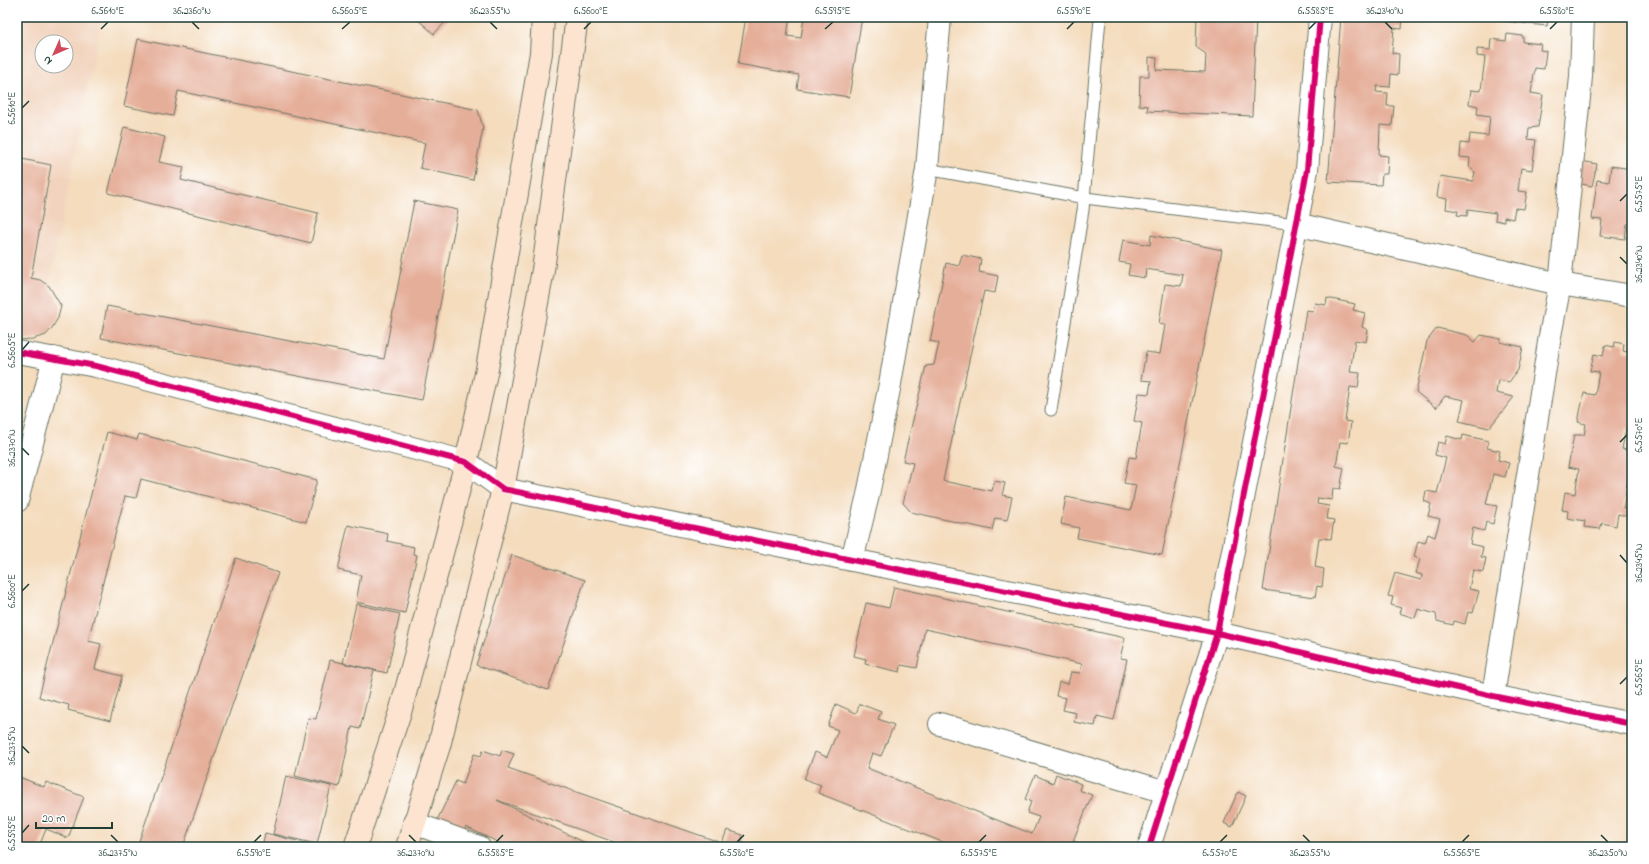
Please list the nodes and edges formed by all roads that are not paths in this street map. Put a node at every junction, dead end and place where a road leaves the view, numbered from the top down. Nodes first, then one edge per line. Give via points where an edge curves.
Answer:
1 (543, 17) edge
2 (577, 17) edge
3 (940, 17) edge
4 (1320, 17) edge
5 (1583, 17) edge
6 (1100, 19) dead end
7 (927, 169) junction
8 (1085, 198) junction
9 (1296, 224) junction
10 (1560, 284) junction
11 (1632, 296) edge
12 (17, 352) edge
13 (54, 358) junction
14 (1051, 410) dead end
15 (466, 462) junction
16 (503, 489) junction
17 (17, 501) edge
18 (852, 560) junction
19 (1217, 633) junction
20 (1493, 696) junction
21 (940, 724) dead end
22 (1632, 724) edge
23 (1166, 792) junction
24 (414, 823) junction
25 (355, 847) edge
26 (407, 847) edge
27 (478, 847) edge
28 (1149, 847) edge

1 - 15 main road via 540,53 487,369
2 - 16 main road via 543,270
3 - 7 street
4 - 9 street via 1307,170
5 - 10 street via 1580,77
6 - 8 lane
7 - 8 lane
7 - 18 street via 890,384
8 - 9 lane
8 - 14 lane
9 - 10 street
9 - 19 street
10 - 11 street
10 - 20 street
12 - 13 street
13 - 15 street via 96,366
13 - 17 street
15 - 16 street
15 - 25 main road via 401,708
16 - 18 street
16 - 24 main road via 439,746
18 - 19 street
19 - 20 street
19 - 23 street
20 - 22 street
21 - 23 street
23 - 28 street
24 - 26 main road
24 - 27 street

